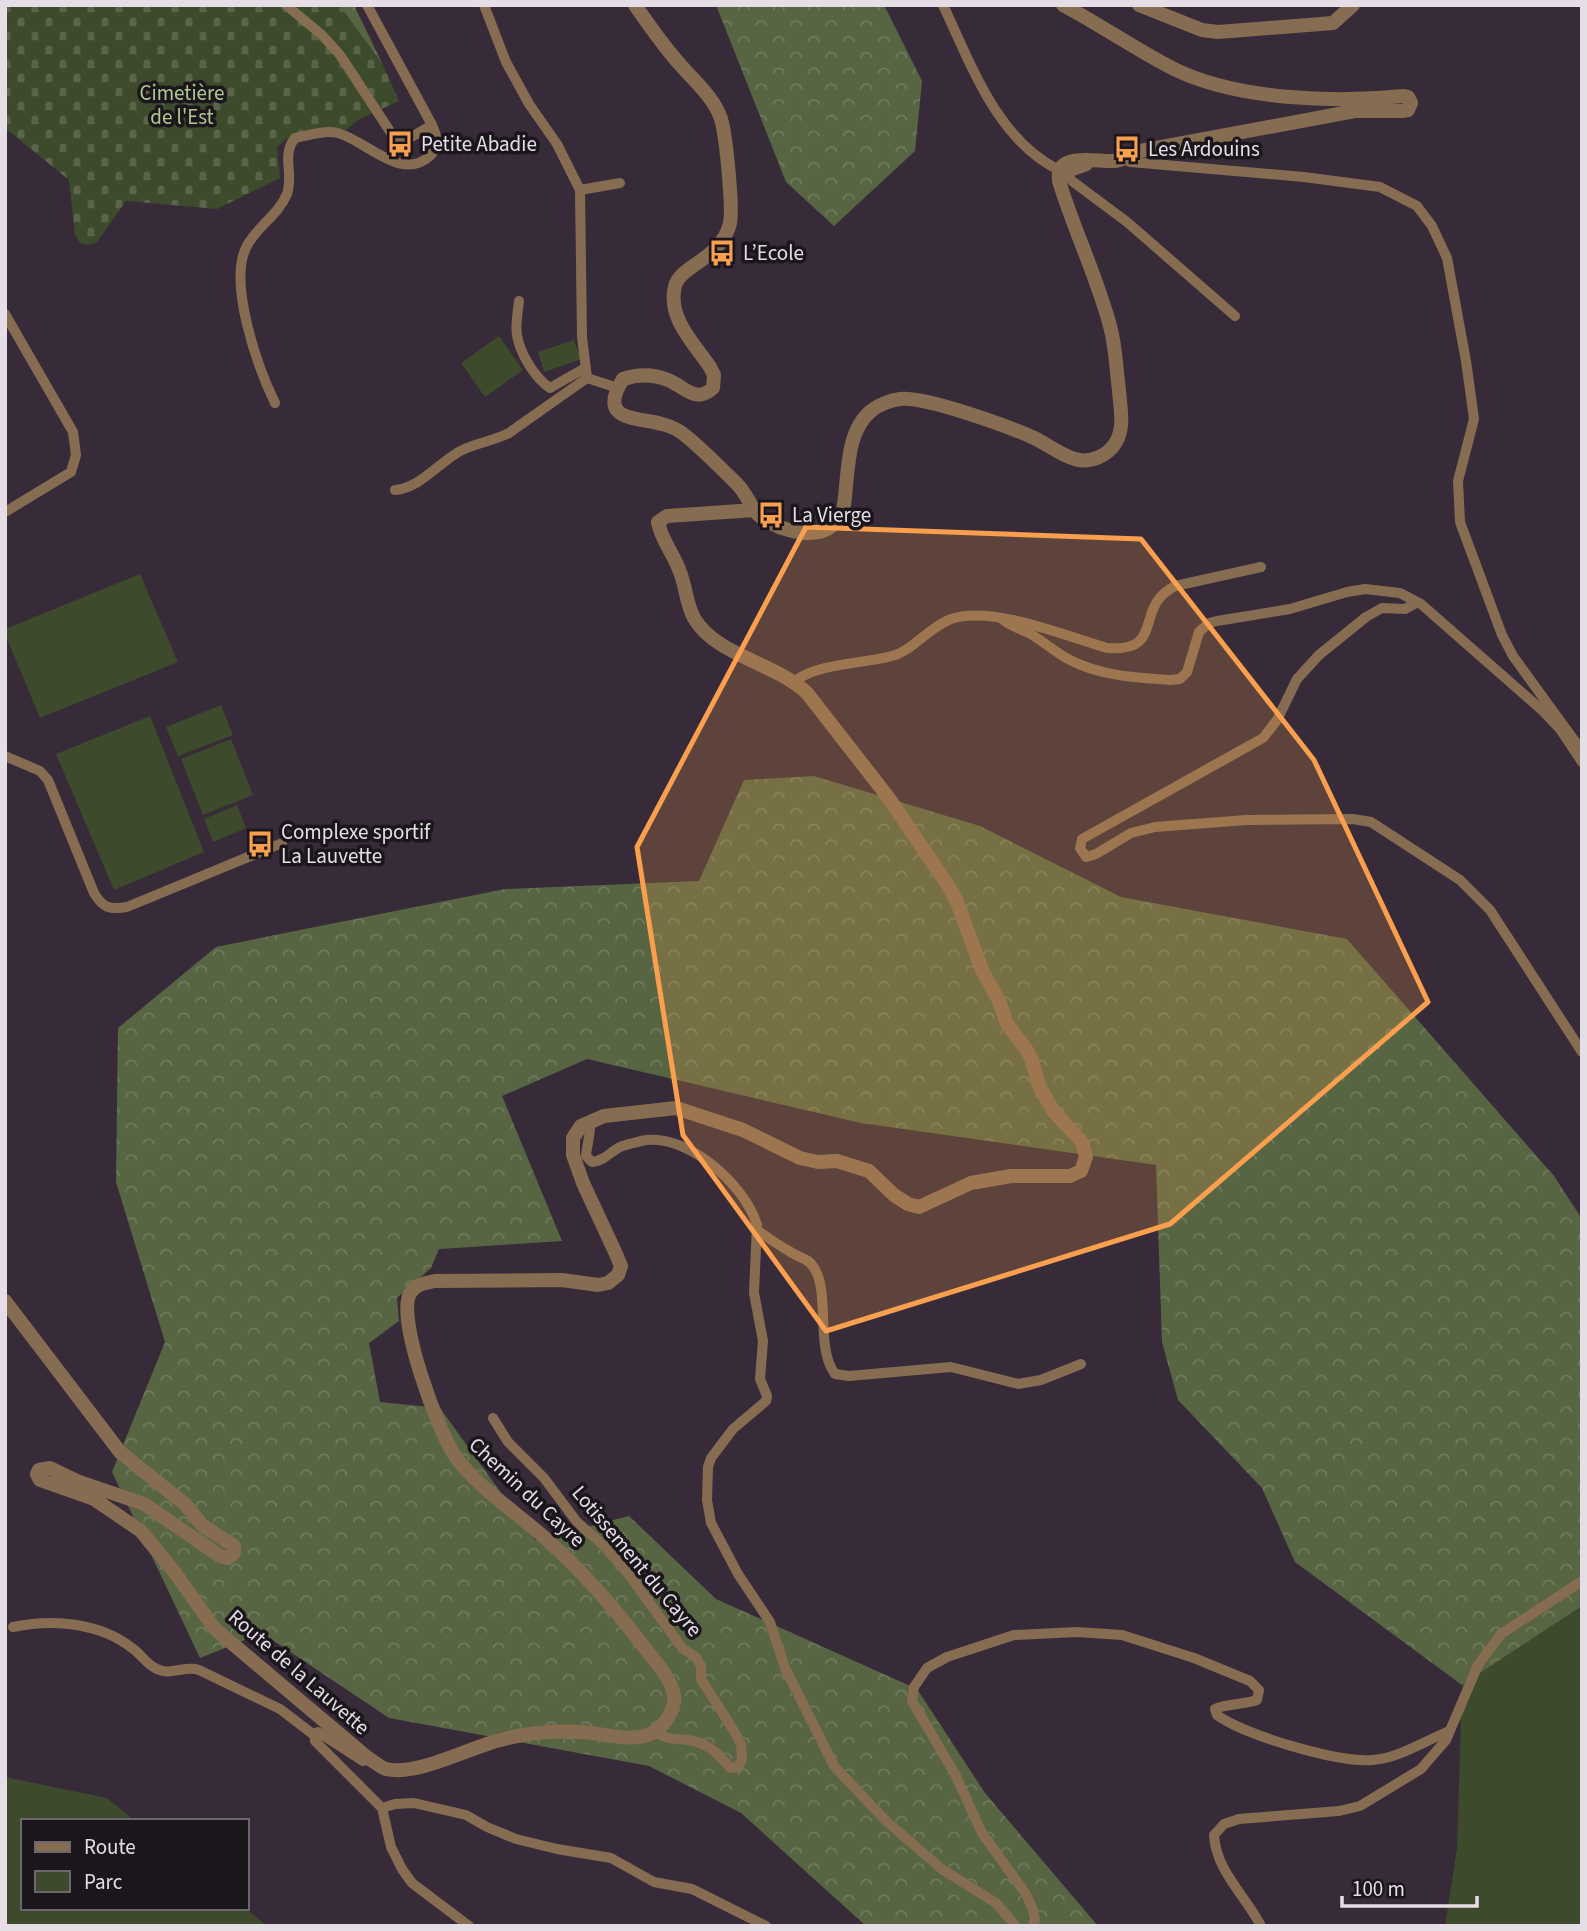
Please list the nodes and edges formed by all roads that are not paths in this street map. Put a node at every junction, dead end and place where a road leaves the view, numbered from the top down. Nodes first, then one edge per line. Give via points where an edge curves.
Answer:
1 (286, 5) edge
2 (367, 5) edge
3 (484, 5) edge
4 (635, 5) edge
5 (943, 5) edge
6 (1063, 5) edge
7 (1139, 5) edge
8 (1353, 5) edge
9 (432, 125) junction
10 (1126, 158) junction
11 (1090, 160) junction
12 (1059, 170) junction
13 (620, 183) dead end
14 (580, 190) junction
15 (519, 301) dead end
16 (5, 314) edge
17 (1235, 316) dead end
18 (586, 373) junction
19 (618, 388) junction
20 (275, 403) dead end
21 (395, 490) dead end
22 (755, 510) junction
23 (5, 512) edge
24 (1261, 567) dead end
25 (1416, 603) junction
26 (1001, 618) junction
27 (795, 681) junction
28 (1582, 751) edge
29 (5, 756) edge
30 (1582, 762) edge
31 (282, 843) dead end
32 (1582, 1052) edge
33 (590, 1121) junction
34 (757, 1230) junction
35 (5, 1301) edge
36 (1081, 1364) dead end
37 (493, 1418) dead end
38 (1582, 1581) edge
39 (13, 1627) dead end
40 (1449, 1731) junction
41 (655, 1732) junction
42 (314, 1735) junction
43 (368, 1758) junction
44 (382, 1808) junction
45 (469, 1926) edge
46 (766, 1926) edge
47 (1016, 1926) edge
48 (1032, 1926) edge
49 (1261, 1926) edge

1 - 9 street via 340,55 395,139 408,139
2 - 9 street
3 - 14 street via 506,62
4 - 19 street via 720,116 731,204 730,223 721,242 681,276 674,289 676,315 710,367 713,388 701,396 693,395 668,380 635,375 623,379
5 - 12 street via 975,74 1014,136 1042,162
6 - 10 street via 1174,69 1227,89 1316,98 1404,96 1411,101 1408,110 1355,111 1140,151
7 - 8 street via 1218,32 1333,23
9 - 20 street via 438,138 436,150 426,160 412,164 398,163 335,132 295,138 289,145 288,190 278,211 248,243 240,262 254,356
10 - 11 street
10 - 28 street via 1130,162 1380,187 1417,206 1447,258 1474,419 1458,481 1460,522 1508,646
11 - 12 street via 1069,162
11 - 17 street via 1087,166 1070,172 1072,181 1127,222
12 - 22 street via 1073,226 1111,330 1121,411 1116,443 1102,456 1074,459 1031,437 969,415 919,400 892,400 872,410 852,440 843,511 829,528 792,531
13 - 14 street
14 - 18 street
15 - 18 street via 517,334 540,382 550,388
16 - 23 street via 73,432 76,455 71,472
18 - 19 street
18 - 21 street via 509,433 472,445 412,487
19 - 22 street via 616,404 625,416 660,423 685,435 738,486
22 - 27 street via 667,516 658,522 695,620 719,642
24 - 26 street via 1164,592 1152,608 1146,635 1121,649
25 - 26 street via 1401,593 1365,589 1290,609 1209,623 1199,632 1187,672 1171,680 1093,670
25 - 30 street via 1543,711
25 - 32 street via 1382,608 1319,656 1297,679 1263,738 1082,839 1080,848 1086,857 1131,833 1155,827 1246,820 1371,822 1460,880 1490,910
26 - 27 street via 949,620 894,656 808,673
27 - 33 street via 888,797 947,884 1007,1024 1027,1049 1039,1086 1063,1124 1082,1142 1086,1157 1081,1171 1070,1176 1011,1176 971,1182 919,1207 894,1195 869,1171 837,1161 800,1158 743,1130 676,1108
29 - 31 street via 40,771 48,780 94,893 113,910
33 - 34 street via 586,1156 592,1162 645,1140 672,1143 698,1154 723,1174 755,1216
33 - 41 street, Chemin du Cayre via 573,1139 573,1155 621,1266 618,1275 598,1285 562,1280 435,1282 411,1291 407,1314 423,1385 456,1458 582,1573 667,1678 674,1704
34 - 36 street via 809,1262 819,1278 825,1353 835,1374 951,1367 1018,1384
34 - 47 street via 754,1293 763,1341 760,1378 767,1396 711,1458 708,1514 738,1574 770,1622 785,1668 834,1766 885,1821 943,1870 996,1903
35 - 43 street, Route de la Lauvette via 120,1452 178,1498 202,1525 234,1546 234,1553 228,1558 220,1556 155,1509 50,1468 39,1470 40,1480 94,1499 141,1531 215,1629
37 - 41 street, Lotissement du Cayre via 577,1522 629,1575 683,1649 696,1657 701,1679 741,1745 742,1759 738,1767 730,1768 710,1748
38 - 40 street via 1501,1634 1478,1665
39 - 42 street via 58,1622 115,1636 157,1669 200,1670 280,1709
40 - 48 street via 1374,1760 1304,1750 1217,1715 1215,1709 1222,1706 1257,1700 1259,1690 1250,1681 1122,1635 1013,1635 947,1657 927,1668 914,1687 912,1701 955,1774 982,1833 1026,1894 1035,1920
40 - 49 street via 1421,1769 1360,1806 1224,1824 1214,1835 1218,1859
41 - 43 street via 637,1738 578,1731 525,1735 438,1763 400,1769 385,1769
42 - 43 street via 318,1732 362,1761
42 - 44 street
44 - 45 street via 391,1847 412,1883
44 - 46 street via 427,1805 466,1815 516,1839 611,1858 654,1882 692,1889

